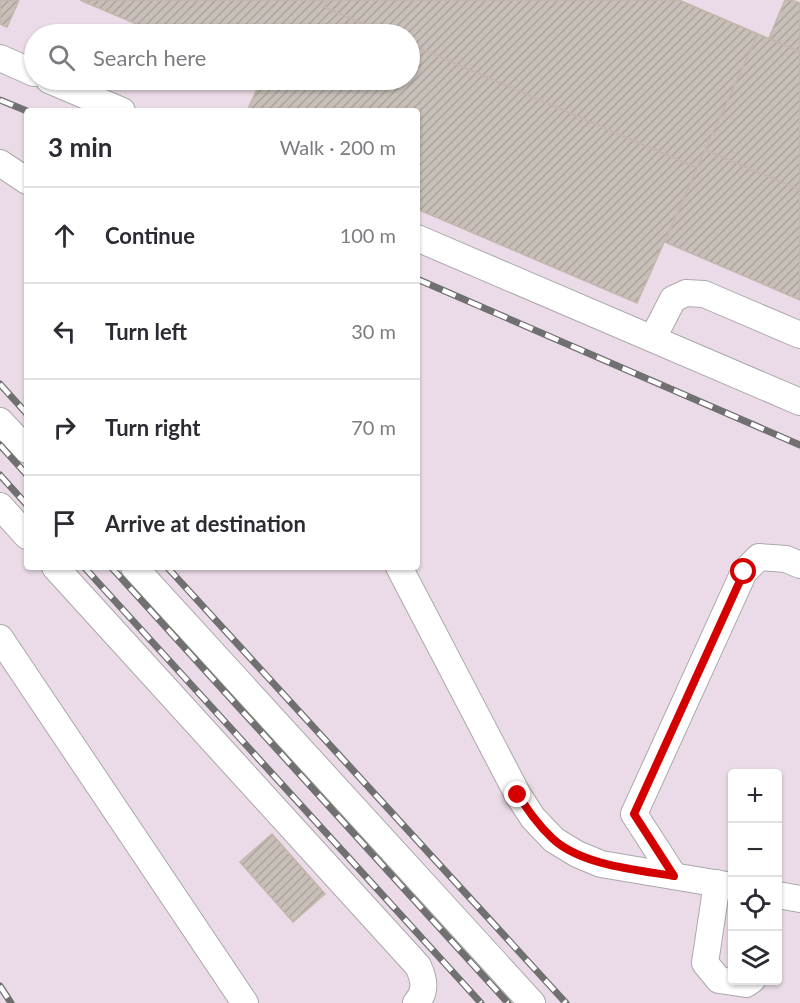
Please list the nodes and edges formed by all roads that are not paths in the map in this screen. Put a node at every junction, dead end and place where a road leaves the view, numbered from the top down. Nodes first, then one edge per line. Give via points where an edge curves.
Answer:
1 (0, 58) edge
2 (24, 69) edge
3 (73, 90) edge
4 (115, 108) edge
5 (0, 163) edge
6 (24, 179) edge
7 (420, 239) edge
8 (800, 335) edge
9 (653, 338) junction
10 (800, 402) edge
11 (0, 421) edge
12 (24, 447) edge
13 (0, 506) edge
14 (24, 533) edge
15 (800, 565) edge
16 (59, 570) edge
17 (137, 570) edge
18 (401, 570) edge
19 (0, 638) edge
20 (674, 876) junction
21 (725, 885) edge
22 (782, 896) edge
23 (800, 899) edge
24 (728, 981) edge
25 (245, 1003) edge
26 (416, 1003) edge
27 (532, 1003) edge

1 - 2 lane
3 - 4 lane
5 - 6 lane
7 - 9 lane
8 - 9 lane via 704,294 686,293 673,299
9 - 10 lane
11 - 12 lane
13 - 14 lane
15 - 20 lane via 786,558 759,557 744,572 634,814
16 - 26 lane via 418,966 424,987
17 - 27 lane
18 - 20 lane via 533,818 554,840 601,864
19 - 25 lane
20 - 21 lane
21 - 24 lane via 705,963 719,980
22 - 23 lane

